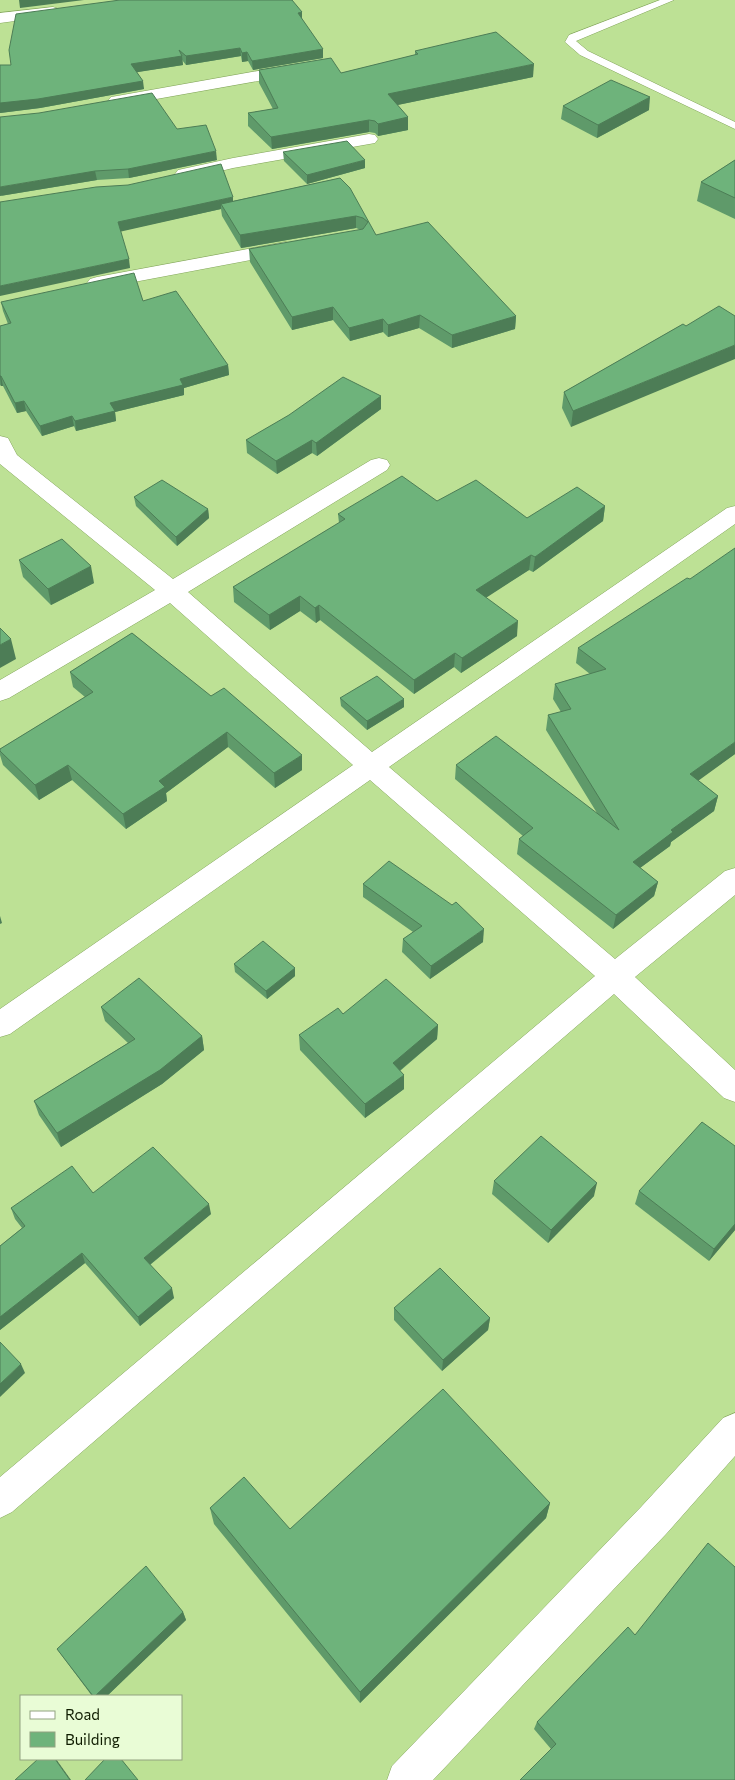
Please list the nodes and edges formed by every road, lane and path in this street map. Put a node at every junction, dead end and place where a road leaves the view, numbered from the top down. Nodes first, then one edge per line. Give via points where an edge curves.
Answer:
1 (669, 0) edge
2 (72, 9) edge
3 (0, 18) edge
4 (316, 66) edge
5 (98, 104) edge
6 (735, 126) edge
7 (369, 139) dead end
8 (167, 178) edge
9 (308, 244) edge
10 (83, 286) edge
11 (0, 443) edge
12 (379, 465) dead end
13 (735, 513) edge
14 (172, 591) junction
15 (0, 692) edge
16 (372, 767) junction
17 (735, 879) edge
18 (615, 976) junction
19 (0, 1025) edge
20 (735, 1089) edge
21 (735, 1430) edge
22 (0, 1500) edge
23 (406, 1780) edge

1 - 6 lane via 573,37 570,42 584,53
2 - 3 street
4 - 5 street
7 - 8 street
9 - 10 street
11 - 14 street via 8,459
12 - 14 street
13 - 16 street
14 - 15 street
14 - 16 street
16 - 18 street
16 - 19 street
17 - 18 street
18 - 20 street
18 - 22 street
21 - 23 street via 654,1520

